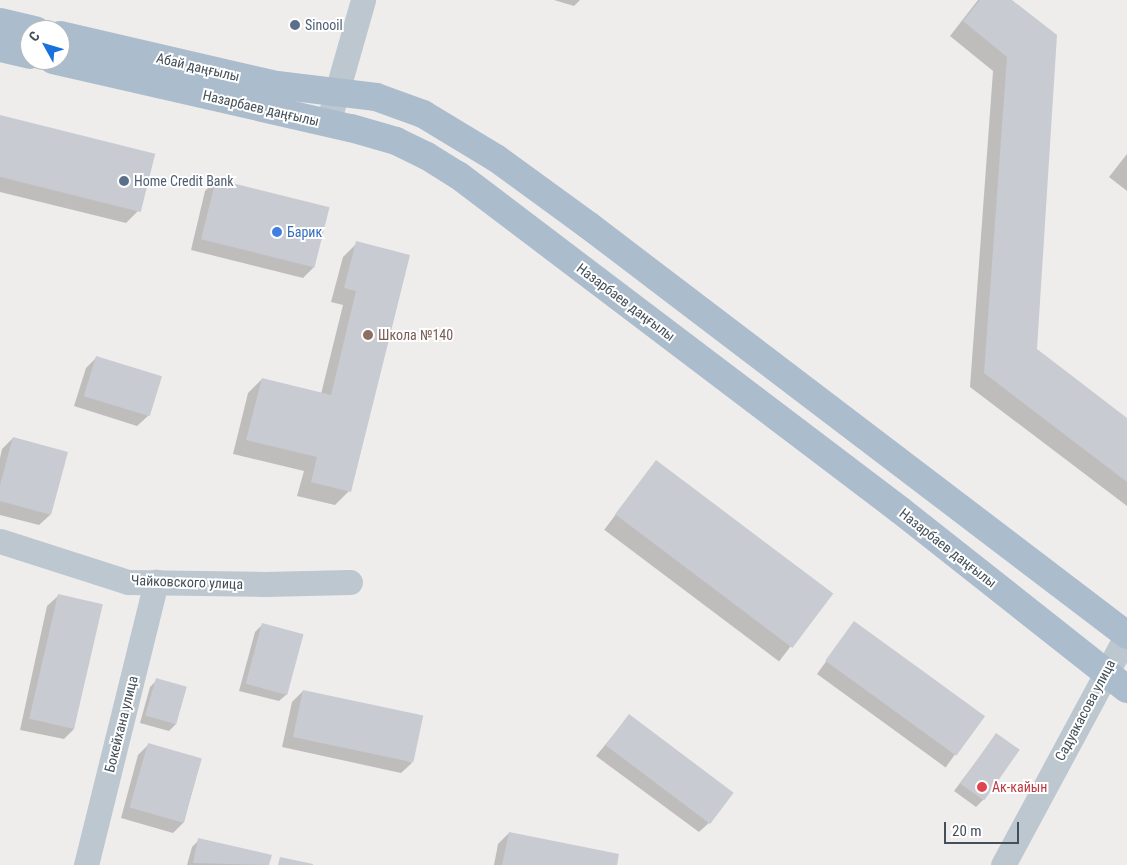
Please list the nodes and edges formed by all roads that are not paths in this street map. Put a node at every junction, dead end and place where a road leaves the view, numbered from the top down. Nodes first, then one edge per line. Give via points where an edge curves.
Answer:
1 (363, 0) edge
2 (0, 22) edge
3 (20, 26) edge
4 (70, 37) edge
5 (0, 48) edge
6 (20, 53) edge
7 (70, 64) edge
8 (337, 92) junction
9 (328, 123) junction
10 (0, 541) edge
11 (156, 582) junction
12 (350, 582) dead end
13 (1127, 635) edge
14 (1105, 672) junction
15 (1127, 689) edge
16 (86, 865) edge
17 (1003, 865) edge

1 - 8 street
2 - 3 main road
4 - 8 main road, Абай даңғылы via 277,85
5 - 6 main road
7 - 9 main road, Назарбаев даңғылы
8 - 9 street
8 - 13 main road via 376,97 414,108 496,158
9 - 14 main road, Назарбаев даңғылы via 396,141 458,175 900,510
10 - 11 street, Чайковского улица via 128,582
11 - 12 street, Чайковского улица
11 - 16 street, Бокейхана улица
13 - 14 street, Садуакасова улица
14 - 15 main road, Назарбаев даңғылы
14 - 17 street, Садуакасова улица

